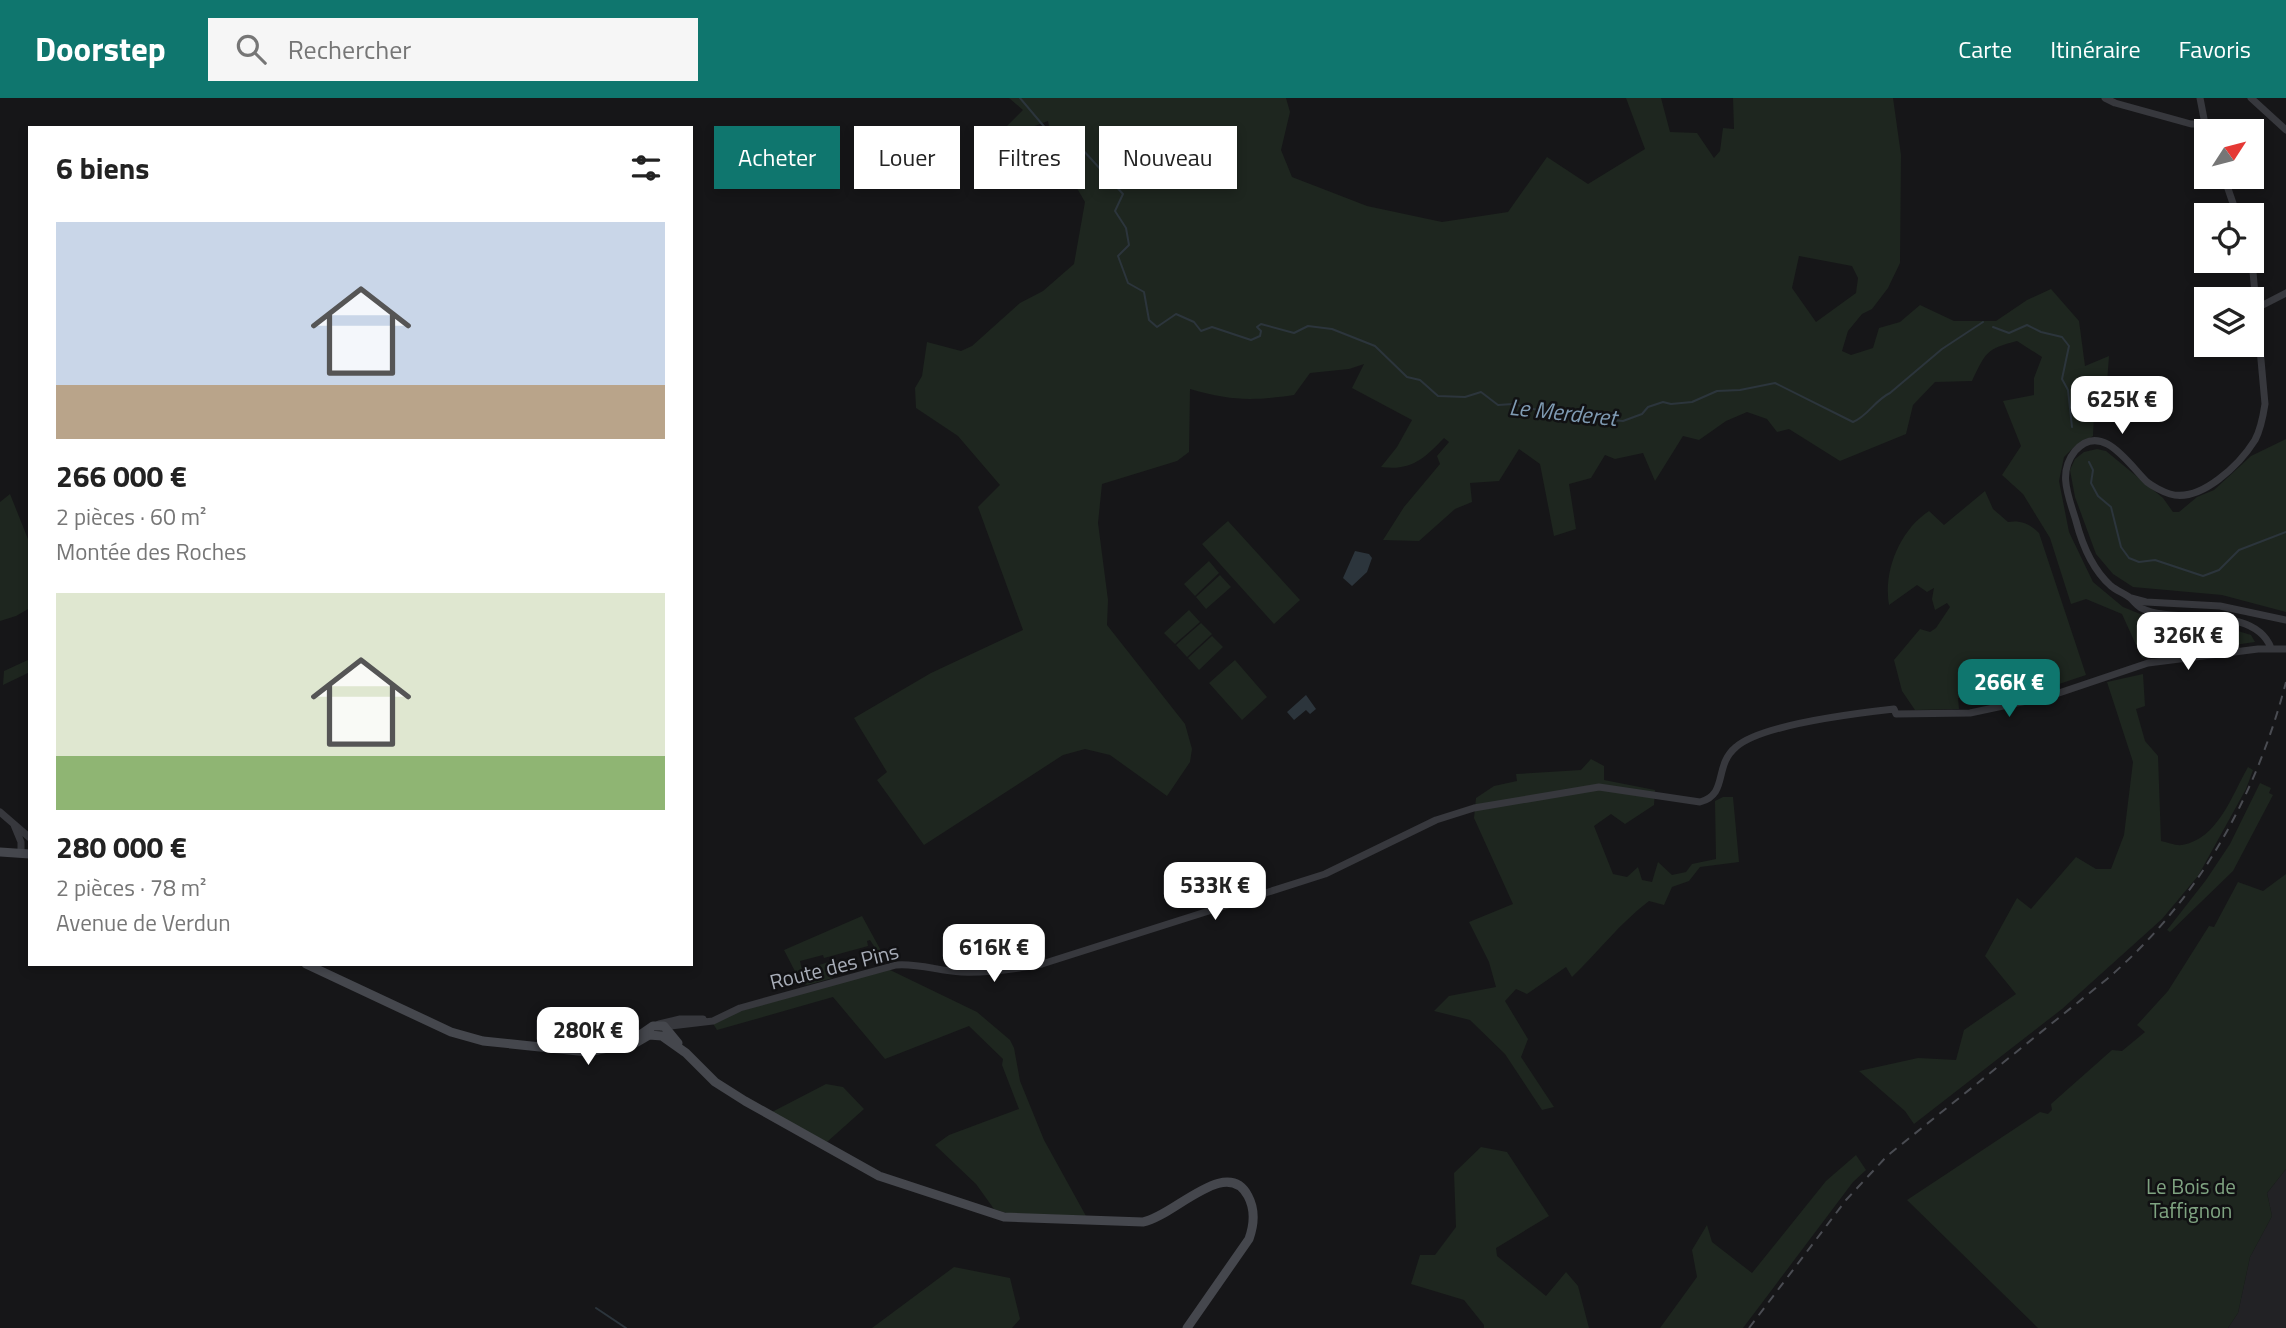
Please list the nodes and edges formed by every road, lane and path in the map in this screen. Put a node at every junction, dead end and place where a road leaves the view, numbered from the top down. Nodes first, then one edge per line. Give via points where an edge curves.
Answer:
1 (2105, 98) edge
2 (2200, 98) edge
3 (2251, 98) edge
4 (2205, 119) edge
5 (2194, 125) edge
6 (2286, 130) edge
7 (2283, 295) edge
8 (2264, 304) edge
9 (2262, 357) edge
10 (2129, 597) junction
11 (2286, 622) edge
12 (2260, 630) junction
13 (2271, 648) junction
14 (2259, 649) junction
15 (2286, 649) edge
16 (0, 812) edge
17 (14, 824) junction
18 (28, 836) edge
19 (0, 852) edge
20 (26, 853) edge
21 (310, 966) edge
22 (664, 1026) junction
23 (672, 1029) junction
24 (651, 1031) junction
25 (1187, 1328) edge

1 - 5 street
2 - 4 street
3 - 6 street
7 - 8 street
9 - 10 street via 2265,393 2256,438 2216,481 2199,491 2171,495 2149,484 2118,449 2100,442 2085,444 2068,460 2065,480 2081,537 2098,571
10 - 11 street via 2220,606
10 - 12 street via 2149,610 2216,618
12 - 13 street
12 - 14 street
13 - 14 street
13 - 15 street
14 - 23 street, Route des Pins via 2148,663 2050,696 1970,713 1868,711 1764,732 1748,738 1728,755 1717,793 1700,802 1599,787 1474,807 1436,820 1325,874 1042,964 960,972 896,965
16 - 17 street
17 - 18 street
17 - 20 street
19 - 20 main road
21 - 24 main road via 451,1032 483,1041 588,1052 637,1042
22 - 23 main road
22 - 23 street, Route des Pins
22 - 24 main road
23 - 24 main road
23 - 24 street, Route des Pins
23 - 25 main road via 686,1053 735,1095 879,1176 1004,1217 1143,1222 1163,1215 1210,1184 1226,1181 1241,1186 1253,1209 1249,1239

